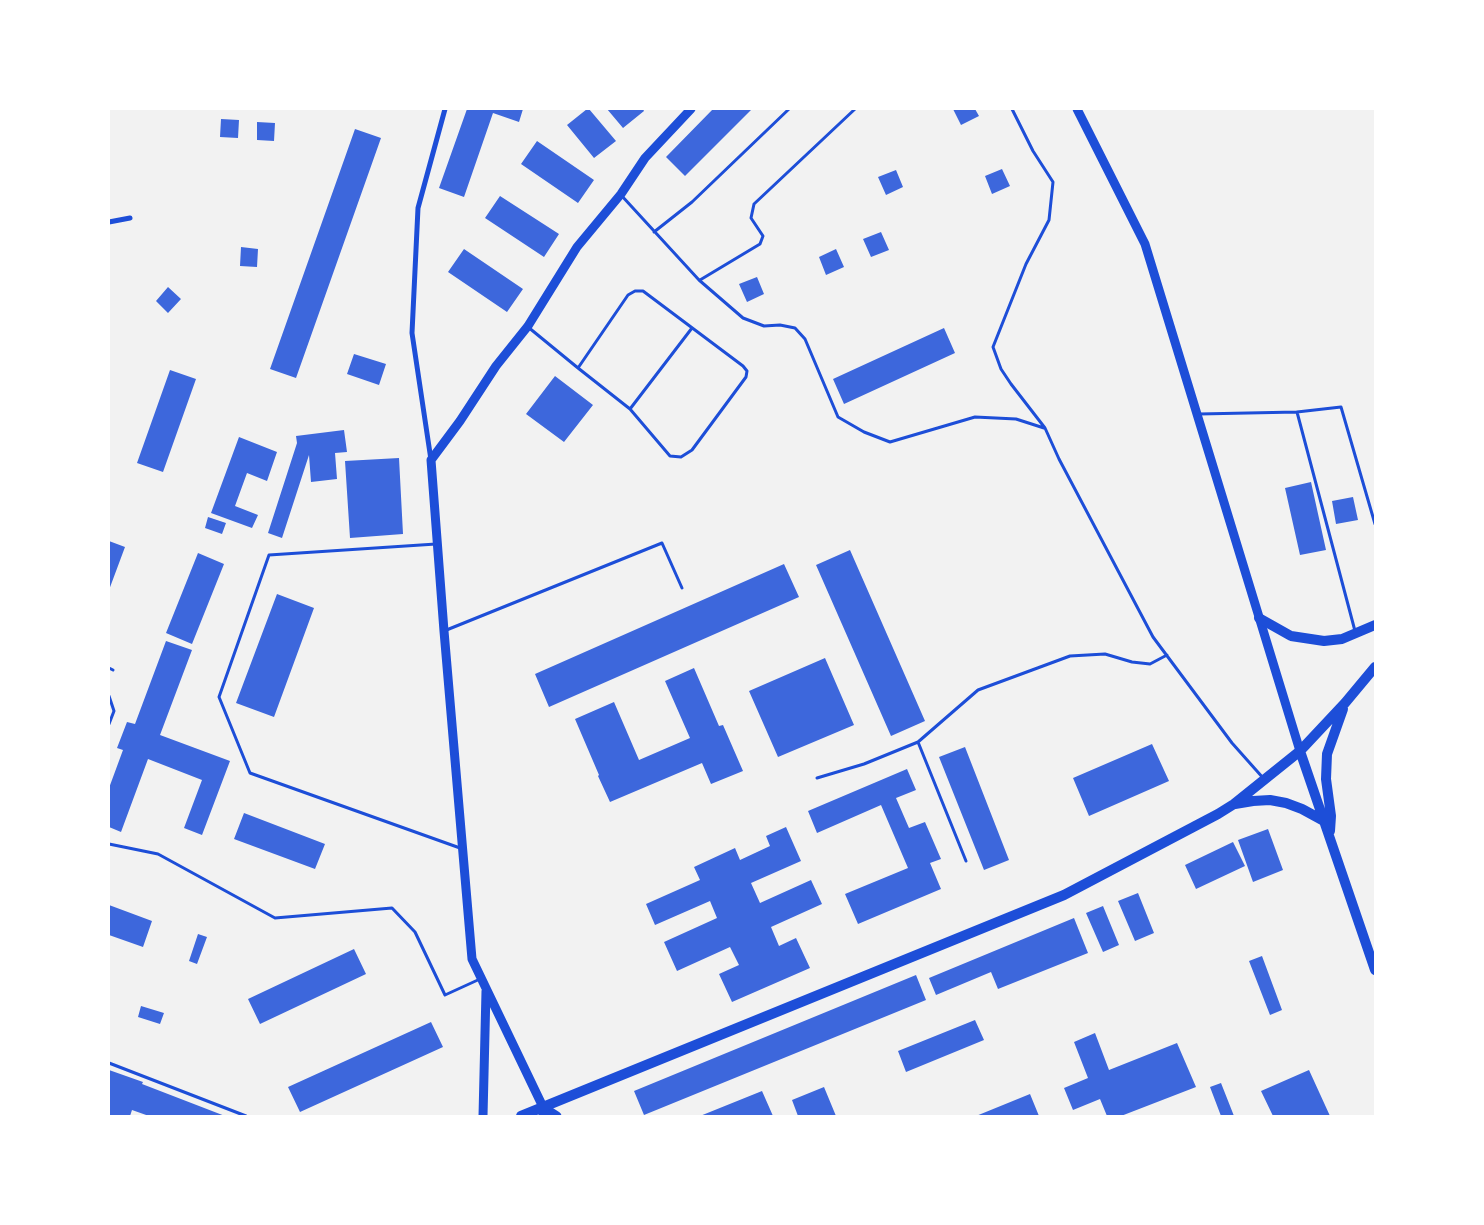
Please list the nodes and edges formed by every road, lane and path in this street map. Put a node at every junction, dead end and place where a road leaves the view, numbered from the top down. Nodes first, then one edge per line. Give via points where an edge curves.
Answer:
1 (445, 109) edge
2 (691, 109) edge
3 (789, 109) edge
4 (855, 109) edge
5 (1012, 109) edge
6 (1077, 109) edge
7 (621, 194) junction
8 (130, 218) dead end
9 (109, 222) edge
10 (654, 232) junction
11 (699, 280) junction
12 (528, 326) junction
13 (692, 328) junction
14 (578, 368) junction
15 (630, 409) junction
16 (1297, 412) junction
17 (1197, 414) junction
18 (1045, 428) junction
19 (431, 460) junction
20 (1375, 524) edge
21 (437, 544) junction
22 (682, 588) dead end
23 (1259, 618) junction
24 (1375, 625) edge
25 (444, 631) junction
26 (1356, 634) junction
27 (1167, 655) junction
28 (1375, 667) edge
29 (109, 668) edge
30 (114, 670) dead end
31 (109, 696) edge
32 (1345, 703) junction
33 (109, 724) edge
34 (918, 742) junction
35 (1300, 751) junction
36 (817, 778) dead end
37 (1264, 779) junction
38 (1234, 804) junction
39 (1324, 821) junction
40 (1330, 840) junction
41 (109, 844) edge
42 (462, 848) junction
43 (966, 862) dead end
44 (1375, 970) edge
45 (481, 979) junction
46 (486, 988) junction
47 (109, 1063) edge
48 (543, 1112) edge
49 (246, 1116) edge
50 (482, 1116) edge
51 (521, 1116) edge
52 (557, 1116) edge

1 - 19 street via 418,208 412,333
2 - 7 main road via 645,158
3 - 10 lane via 692,202
4 - 11 lane via 754,204 751,218 764,236 760,244
5 - 18 lane via 1053,182 1049,220 1026,264 993,347 1001,369
6 - 17 main road via 1145,244
7 - 10 lane
7 - 12 main road via 578,247
8 - 9 street
10 - 11 lane
11 - 18 lane via 742,318 764,326 795,328 805,339 838,417 864,432 890,442 975,417 1016,419
12 - 14 lane
12 - 19 main road
13 - 14 lane via 643,291 635,291 628,295
13 - 15 lane
13 - 15 lane via 744,366 746,377 692,450 682,457 670,456
14 - 15 lane
16 - 17 lane
16 - 20 lane via 1341,407
16 - 26 lane
17 - 23 main road
18 - 27 lane via 1153,637
19 - 21 main road
21 - 25 main road
21 - 42 lane via 269,555 218,697 250,773
22 - 25 lane via 662,543
23 - 26 highway via 1291,636 1308,639 1324,641
23 - 35 main road
24 - 26 highway
25 - 42 main road
27 - 34 lane via 1150,664 1105,654 1070,656 978,690
27 - 37 lane via 1232,743
28 - 32 highway
29 - 30 lane
31 - 33 lane via 114,710
32 - 35 highway
32 - 40 highway via 1327,754
34 - 36 lane via 864,764
34 - 43 lane
35 - 37 highway
35 - 39 highway
37 - 38 highway
38 - 39 highway via 1253,800 1286,803
38 - 48 highway via 1064,895
39 - 40 highway
40 - 44 highway
41 - 45 lane via 158,854 276,918 392,908 414,932 445,995
42 - 45 main road via 472,959
45 - 46 main road
46 - 48 main road
46 - 50 main road
47 - 49 lane
48 - 51 highway
48 - 52 main road

